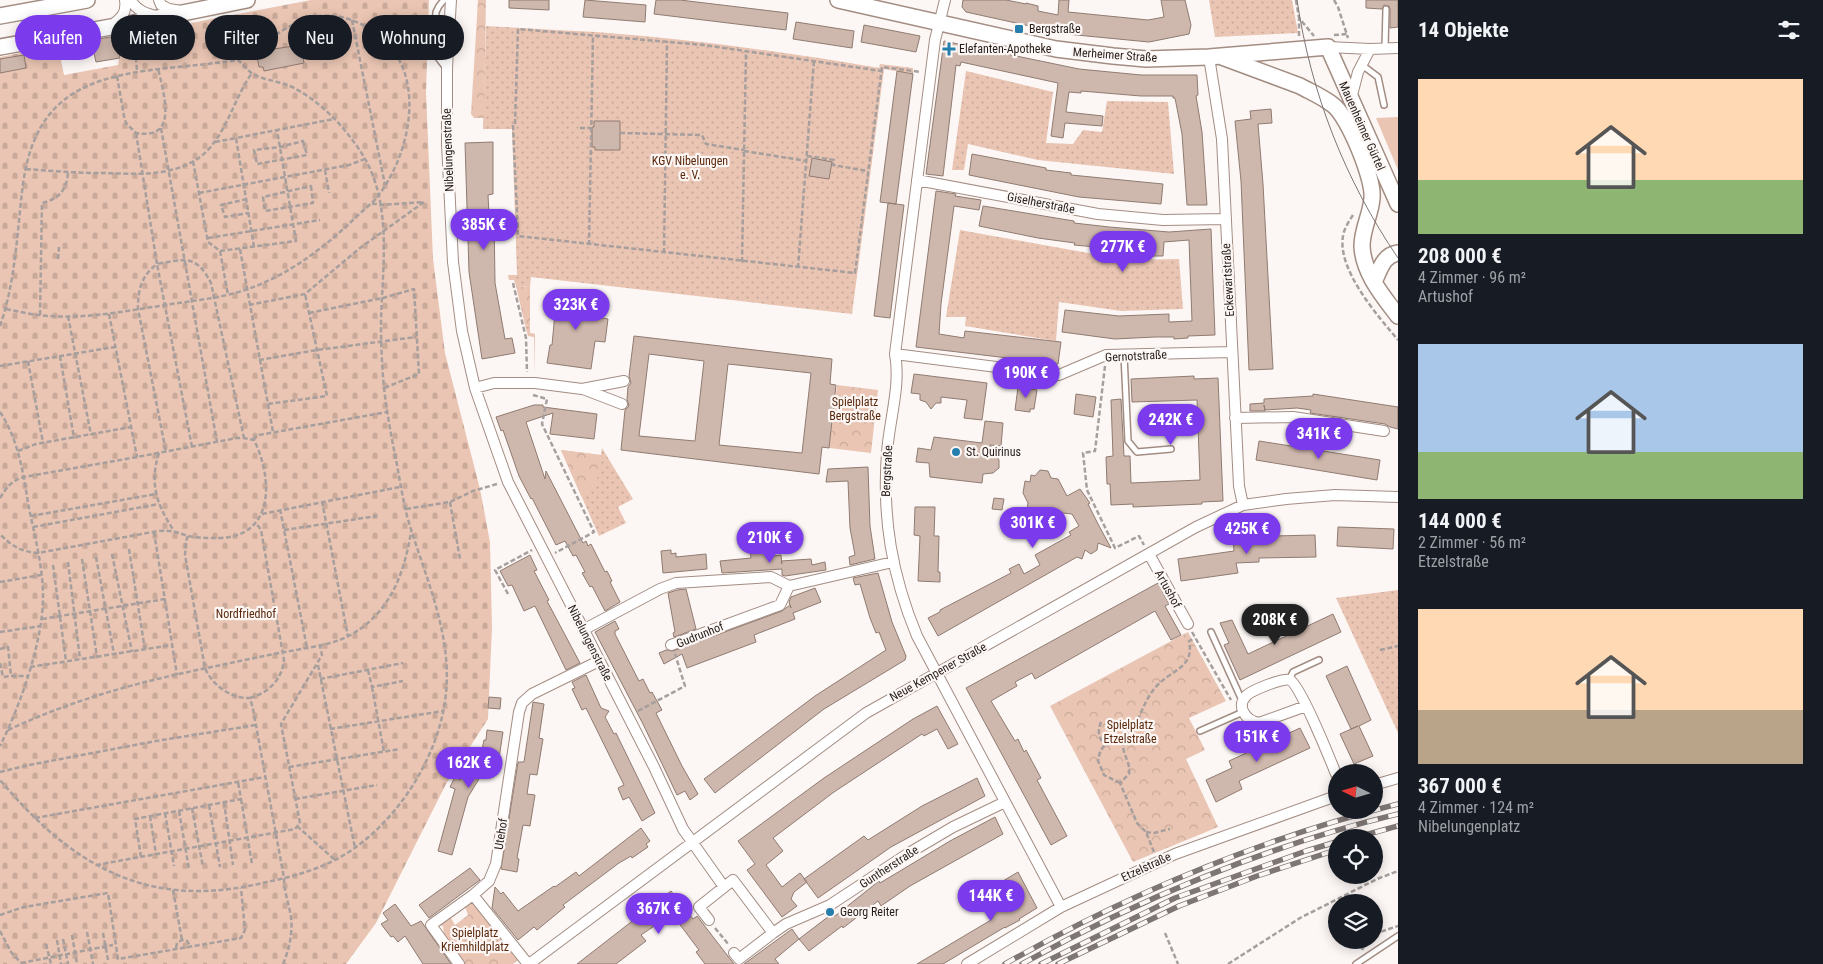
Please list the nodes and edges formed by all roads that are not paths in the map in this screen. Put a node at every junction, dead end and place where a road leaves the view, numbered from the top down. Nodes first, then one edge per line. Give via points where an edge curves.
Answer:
1 (87, 0) edge
2 (125, 0) edge
3 (131, 0) edge
4 (159, 0) edge
5 (247, 0) edge
6 (444, 0) edge
7 (451, 0) edge
8 (838, 0) edge
9 (945, 0) edge
10 (1386, 9) dead end
11 (188, 12) junction
12 (151, 15) edge
13 (173, 15) edge
14 (0, 16) edge
15 (940, 23) junction
16 (111, 27) edge
17 (108, 28) junction
18 (1327, 39) junction
19 (0, 46) edge
20 (1385, 48) junction
21 (1398, 48) edge
22 (1370, 49) junction
23 (1215, 56) junction
24 (1362, 64) junction
25 (447, 68) junction
26 (1351, 100) junction
27 (1384, 105) dead end
28 (917, 180) junction
29 (1398, 204) edge
30 (1225, 219) junction
31 (1398, 252) edge
32 (1374, 282) junction
33 (1398, 316) edge
34 (1232, 352) junction
35 (895, 354) junction
36 (1124, 354) junction
37 (624, 381) dead end
38 (475, 388) junction
39 (582, 389) junction
40 (622, 404) dead end
41 (1235, 418) junction
42 (1384, 431) dead end
43 (1171, 450) dead end
44 (1398, 498) edge
45 (1243, 505) junction
46 (1149, 554) junction
47 (893, 562) junction
48 (789, 586) junction
49 (1188, 624) road end
50 (583, 630) junction
51 (1210, 632) dead end
52 (671, 645) road end
53 (1319, 660) dead end
54 (599, 661) junction
55 (936, 673) junction
56 (1289, 680) junction
57 (1243, 706) junction
58 (1306, 706) junction
59 (1200, 731) dead end
60 (1332, 764) edge
61 (1398, 778) edge
62 (1383, 782) edge
63 (1328, 799) edge
64 (1005, 802) junction
65 (692, 842) junction
66 (724, 887) junction
67 (473, 895) junction
68 (1061, 907) junction
69 (709, 920) road end
70 (774, 933) junction
71 (1398, 936) edge
72 (736, 959) edge
73 (459, 964) edge
74 (528, 964) edge
75 (967, 964) edge
76 (1356, 964) edge

1 - 14 main road
2 - 17 street via 126,9 120,19
3 - 12 street
4 - 11 street via 161,5
5 - 11 main road
6 - 25 lane via 436,12 434,48
7 - 25 street, Nibelungenstraße
8 - 15 main road, Merheimer Straße
9 - 15 street, Bergstraße
10 - 20 lane
11 - 13 main road
15 - 23 main road, Merheimer Straße via 1056,50 1146,59
15 - 28 street, Bergstraße
16 - 17 main road
17 - 19 main road
18 - 22 street, Merheimer Straße
18 - 23 main road, Merheimer Straße
18 - 26 main road, Mauenheimer Gürtel
20 - 21 street, Merheimer Straße
20 - 22 street, Merheimer Straße
22 - 24 street
23 - 30 street, Eckewartstraße
23 - 32 main road, Mauenheimer Gürtel via 1300,86 1334,106 1350,127 1370,177 1372,196 1362,247
24 - 26 street
24 - 27 lane via 1378,77
25 - 38 street, Nibelungenstraße via 453,262 462,331
26 - 29 main road, Mauenheimer Gürtel
28 - 30 street, Giselherstraße via 1098,214 1163,220
28 - 35 street, Bergstraße
30 - 34 street, Eckewartstraße
31 - 32 main road via 1384,261
32 - 33 main road, Mauenheimer Gürtel
34 - 36 street, Gernotstraße
34 - 41 street, Eckewartstraße
35 - 36 street, Gernotstraße via 1059,375 1106,355
35 - 47 street, Bergstraße via 898,368 887,452 886,511
36 - 43 lane via 1128,440 1137,452
37 - 39 street
38 - 39 street via 494,383 527,383
38 - 50 street, Nibelungenstraße via 508,482
39 - 40 street
41 - 42 street via 1292,417
41 - 45 street, Eckewartstraße
44 - 45 street, Neue Kempener Straße via 1335,495
45 - 46 street, Neue Kempener Straße
46 - 49 street, Artushof
46 - 55 street, Neue Kempener Straße
47 - 48 street
47 - 55 street, Bergstraße via 906,608
48 - 50 street via 771,577 676,584
48 - 52 street, Gudrunhof via 780,605
50 - 54 street, Nibelungenstraße
51 - 57 lane
53 - 56 lane via 1292,672
54 - 65 street, Nibelungenstraße
54 - 67 street, Utehof via 532,694 522,703 496,864 489,881
55 - 64 street, Bergstraße
55 - 65 street, Neue Kempener Straße via 866,713
56 - 57 street via 1281,680 1248,694
56 - 58 street via 1296,685
57 - 58 street via 1247,718 1259,723
57 - 59 lane
58 - 60 street
61 - 62 street
63 - 68 street, Etzelstraße via 1175,854
64 - 68 street, Bergstraße
64 - 70 street, Guntherstraße via 953,827 830,905 786,924
65 - 66 street, Nibelungenstraße
65 - 74 street, Neue Kempener Straße
66 - 69 street via 699,906
66 - 70 street via 733,880
67 - 73 street via 431,925
67 - 74 street
68 - 75 street, Etzelstraße
70 - 72 street, Guntherstraße
71 - 76 lane

